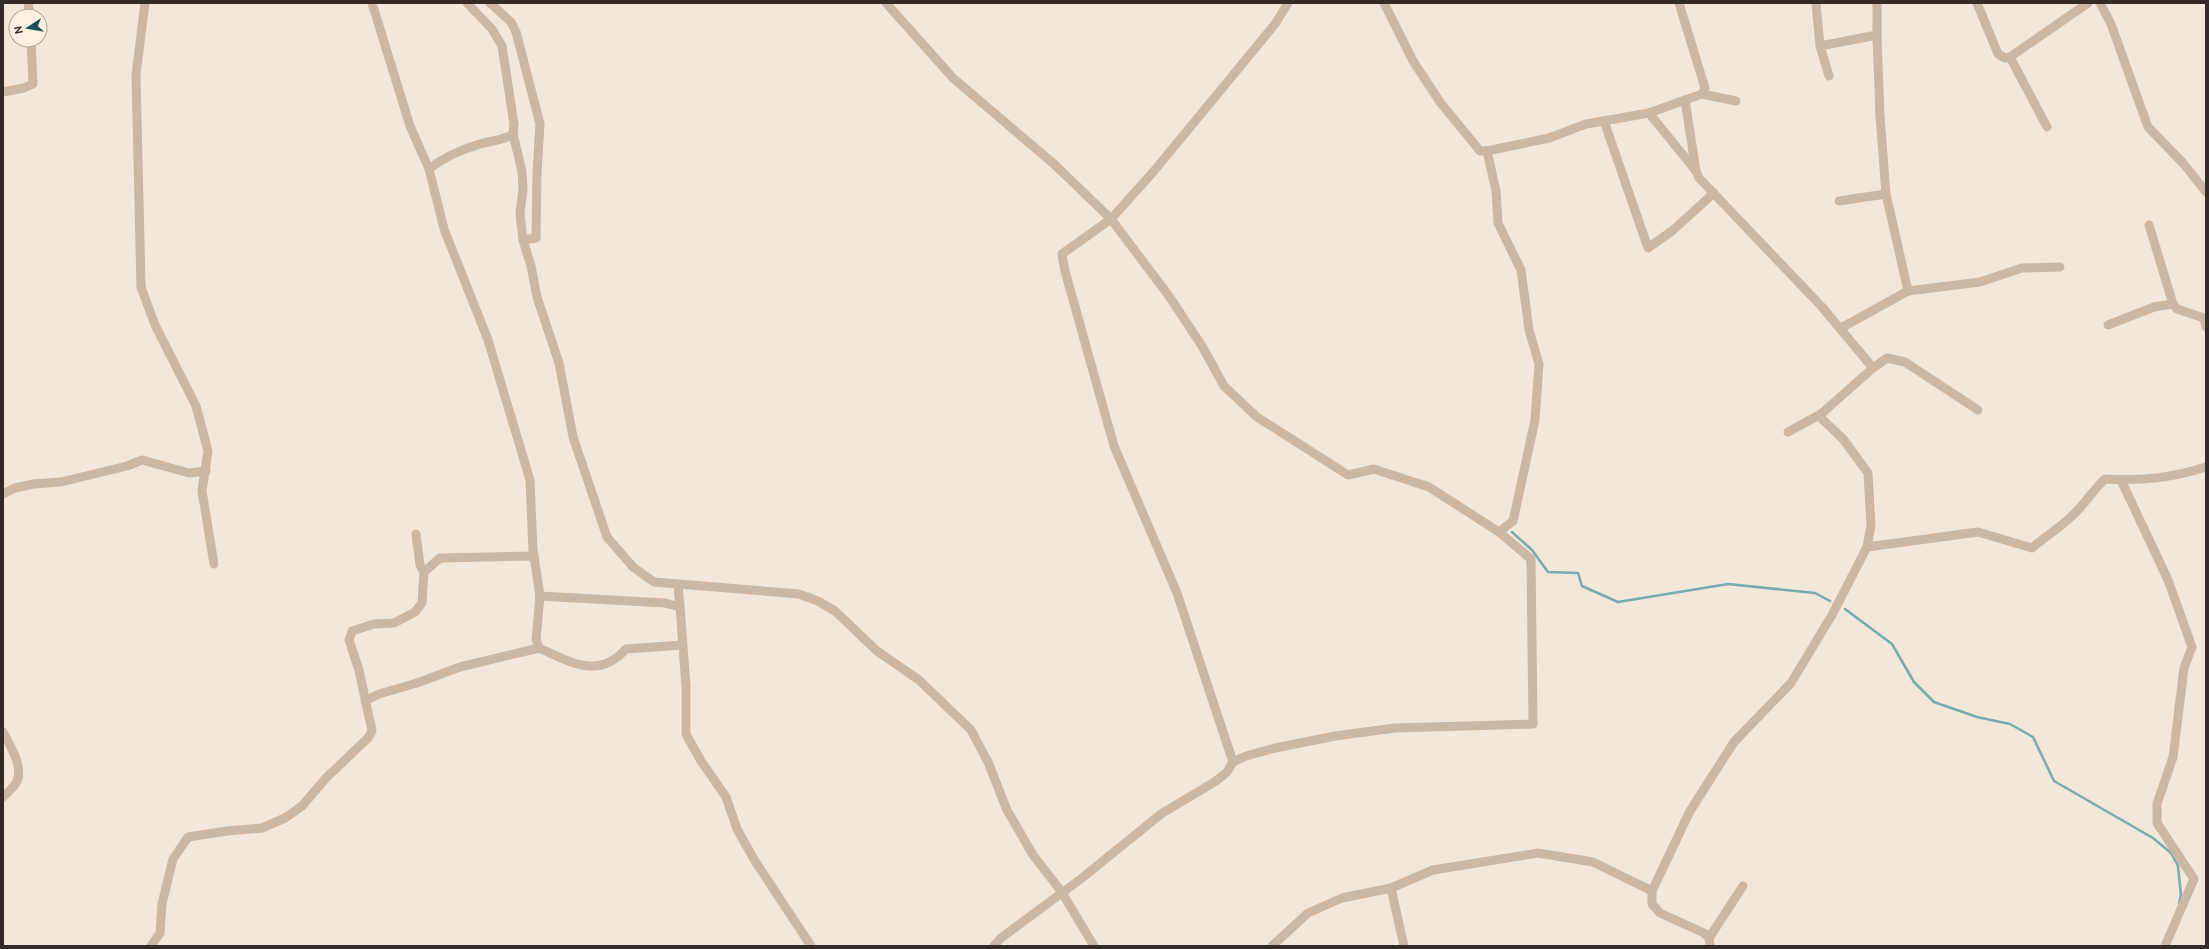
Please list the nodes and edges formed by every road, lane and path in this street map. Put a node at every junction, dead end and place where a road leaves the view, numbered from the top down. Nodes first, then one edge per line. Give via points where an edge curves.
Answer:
1 (145, 3) edge
2 (372, 3) edge
3 (467, 3) edge
4 (490, 3) edge
5 (886, 3) edge
6 (1288, 3) edge
7 (1384, 3) edge
8 (1679, 3) edge
9 (1816, 3) edge
10 (1877, 3) edge
11 (1977, 3) edge
12 (2088, 3) edge
13 (2100, 3) edge
14 (1877, 35) junction
15 (1820, 46) junction
16 (31, 48) edge
17 (2010, 58) junction
18 (1829, 76) dead end
19 (3, 92) edge
20 (1702, 94) junction
21 (1685, 100) junction
22 (1736, 101) dead end
23 (1649, 113) junction
24 (1604, 121) junction
25 (2047, 127) dead end
26 (513, 134) junction
27 (1487, 151) junction
28 (429, 169) junction
29 (1696, 171) junction
30 (2206, 192) edge
31 (1714, 194) junction
32 (1886, 194) junction
33 (1839, 201) dead end
34 (1111, 218) junction
35 (2149, 226) dead end
36 (523, 240) junction
37 (2060, 267) dead end
38 (1908, 291) junction
39 (2173, 304) junction
40 (2205, 321) edge
41 (2108, 325) dead end
42 (1841, 328) junction
43 (1873, 368) junction
44 (1978, 410) dead end
45 (1821, 414) junction
46 (1788, 432) dead end
47 (2206, 468) edge
48 (206, 471) junction
49 (2121, 480) junction
50 (3, 494) edge
51 (1499, 532) junction
52 (416, 534) dead end
53 (1867, 547) junction
54 (534, 556) junction
55 (214, 564) dead end
56 (424, 572) junction
57 (678, 586) junction
58 (540, 596) junction
59 (680, 607) junction
60 (682, 645) junction
61 (539, 648) junction
62 (365, 701) junction
63 (3, 732) edge
64 (1233, 762) junction
65 (3, 797) edge
66 (1743, 886) dead end
67 (1391, 888) junction
68 (1062, 891) junction
69 (1652, 891) junction
70 (1709, 942) edge
71 (151, 946) edge
72 (811, 946) edge
73 (994, 946) edge
74 (1094, 946) edge
75 (1272, 946) edge
76 (1404, 946) edge
77 (2165, 946) edge

1 - 48 street via 136,75 141,287 155,325 196,406 208,451
2 - 28 street via 410,126
3 - 26 street via 492,29 502,46 514,124
4 - 36 street via 511,22 516,32 540,124 536,238
5 - 34 street via 953,78 1055,165
6 - 34 street via 1275,24 1154,171
7 - 27 street via 1413,61 1440,102 1480,150
8 - 20 street via 1705,88
9 - 15 street
10 - 14 street
11 - 17 street via 1998,54 2000,57
12 - 17 street
13 - 30 street via 2111,24 2148,127 2183,163
14 - 15 street
14 - 32 street
15 - 18 street
16 - 19 street via 32,84
17 - 25 street
20 - 21 street
20 - 22 street
21 - 23 street
21 - 29 street via 1690,118
23 - 24 street
23 - 29 street
24 - 27 street via 1586,124 1542,139
24 - 31 street via 1648,248 1672,231
26 - 28 street via 502,140 481,144 438,162
26 - 36 street via 522,171 520,213
27 - 51 street via 1496,191 1498,223 1521,270 1529,330 1539,364 1535,420 1513,521
28 - 54 street via 444,229 488,340 530,480
29 - 31 street
31 - 42 street
32 - 33 street
32 - 38 street
34 - 51 street via 1202,346 1224,386 1256,417 1348,475 1374,469 1430,487
34 - 64 street via 1062,254 1065,271 1114,446 1177,593
35 - 39 street
36 - 57 street via 532,266 537,297 559,363 573,437 608,537 633,567 654,582
37 - 38 street via 2022,268 1980,282
38 - 42 street
39 - 40 street via 2178,309
39 - 41 street via 2154,308
42 - 43 street
43 - 44 street via 1887,358 1905,362
43 - 45 street
45 - 46 street
45 - 53 street via 1822,419 1843,439 1868,473 1871,526
47 - 49 street via 2141,481
48 - 50 street via 190,473 142,460 61,482 27,485
48 - 55 street via 202,491
49 - 53 street via 2105,479 2095,487 2069,519 2032,548 1978,532
49 - 77 street via 2168,580 2192,647 2184,668 2173,757 2157,804 2157,823 2194,879
51 - 64 street via 1531,558 1533,724 1388,729 1275,748
52 - 56 street via 420,565
53 - 69 street via 1832,615 1791,683 1734,742 1690,811
54 - 56 street via 440,558
54 - 58 street
56 - 62 street via 422,603 415,612 394,624 374,624 349,634
57 - 59 street
57 - 68 street via 699,585 799,594 835,611 876,650 919,680 971,730 988,762 1011,817 1033,855
58 - 59 street via 665,603
58 - 61 street via 536,639
59 - 60 street
60 - 61 street via 626,649 617,659 605,665 588,667
60 - 72 street via 686,686 686,734 726,797 737,829 755,861
61 - 62 street via 460,667
62 - 71 street via 372,731 368,738 321,783 302,806 285,818 262,828 188,837 173,859 162,904 160,933
63 - 65 street via 15,755 20,775 16,784
64 - 68 street via 1227,772 1216,781 1161,814 1082,878
66 - 70 street
67 - 69 street via 1433,870 1538,853 1593,862
67 - 75 street via 1342,898 1308,913
67 - 76 street
68 - 73 street
68 - 74 street
69 - 70 street via 1652,904 1660,913 1704,933

